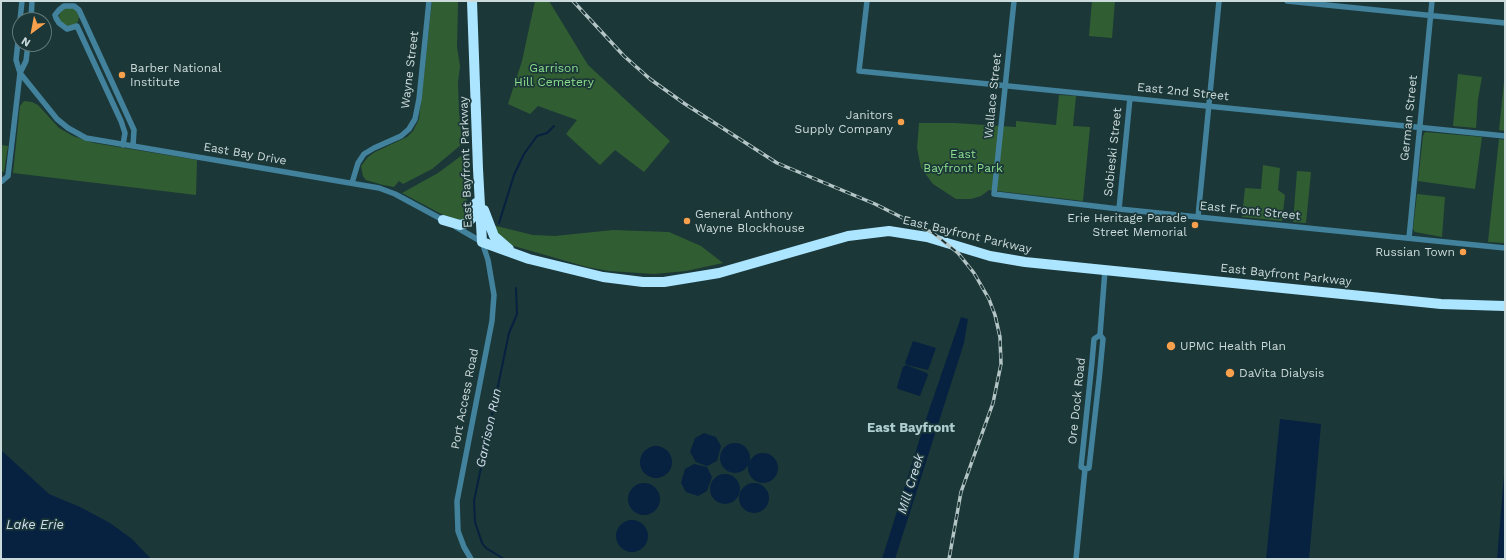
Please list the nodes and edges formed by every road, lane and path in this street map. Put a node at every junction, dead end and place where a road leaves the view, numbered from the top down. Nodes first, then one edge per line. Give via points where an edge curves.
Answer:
1 (22, 1) edge
2 (32, 1) edge
3 (429, 1) edge
4 (472, 1) edge
5 (867, 1) edge
6 (1014, 1) edge
7 (1219, 1) edge
8 (1287, 1) edge
9 (1432, 1) edge
10 (21, 12) edge
11 (31, 12) edge
12 (81, 15) junction
13 (1431, 16) junction
14 (1505, 23) edge
15 (77, 26) junction
16 (17, 52) edge
17 (27, 52) edge
18 (20, 73) junction
19 (1005, 85) junction
20 (1130, 98) junction
21 (1208, 106) junction
22 (1419, 127) junction
23 (1505, 136) edge
24 (123, 144) junction
25 (133, 146) junction
26 (1, 182) edge
27 (352, 183) junction
28 (478, 185) junction
29 (994, 194) joint
30 (1119, 209) junction
31 (1198, 217) junction
32 (443, 220) junction
33 (1408, 238) junction
34 (482, 242) junction
35 (1505, 248) edge
36 (520, 256) junction
37 (1105, 270) junction
38 (1505, 306) edge
39 (1100, 335) junction
40 (1085, 469) junction
41 (471, 559) edge
42 (1076, 559) edge

1 - 10 street
2 - 11 street
3 - 27 street, Wayne Street via 415,119 405,133 364,154 358,163
4 - 28 highway, East Bayfront Parkway
5 - 19 street, East 2nd Street via 859,71
6 - 19 street, Wallace Street
7 - 21 street
8 - 13 street
9 - 13 street, German Street
12 - 15 street
12 - 15 street via 76,8 67,5 61,7 55,16 67,29
12 - 25 street via 134,130
13 - 14 street
13 - 22 street, German Street
15 - 24 street via 121,121 125,133
16 - 18 street via 16,60
17 - 18 street
18 - 24 street, East Bay Drive via 46,108 68,128 86,138
18 - 26 street via 8,176
19 - 20 street, East 2nd Street
19 - 29 street, Wallace Street
20 - 21 street, East 2nd Street
20 - 30 street, Sobieski Street
21 - 22 street, East 2nd Street
21 - 31 street
22 - 23 street, East 2nd Street
22 - 33 street, German Street
24 - 25 street, East Bay Drive
25 - 27 street, East Bay Drive
27 - 32 street, East Bay Drive via 389,191
28 - 32 highway via 474,214 469,222 460,225
28 - 34 highway, East Bayfront Parkway
28 - 36 highway via 494,236
29 - 30 street, East Front Street
30 - 31 street, East Front Street
31 - 33 street, East Front Street
32 - 34 street, East Bay Drive
33 - 35 street, East Front Street
34 - 36 highway, East Bayfront Parkway
34 - 41 street, Port Access Road via 494,295 493,313 458,492 456,515 460,540
36 - 37 highway, East Bayfront Parkway via 603,278 664,282 719,273 848,236 889,232 927,237 1007,260
37 - 38 highway, East Bayfront Parkway via 1441,304
37 - 39 street, Ore Dock Road
39 - 40 street, Ore Dock Road via 1103,339 1099,380 1089,468
39 - 40 street, Ore Dock Road via 1094,339 1081,467
40 - 42 street, Ore Dock Road

